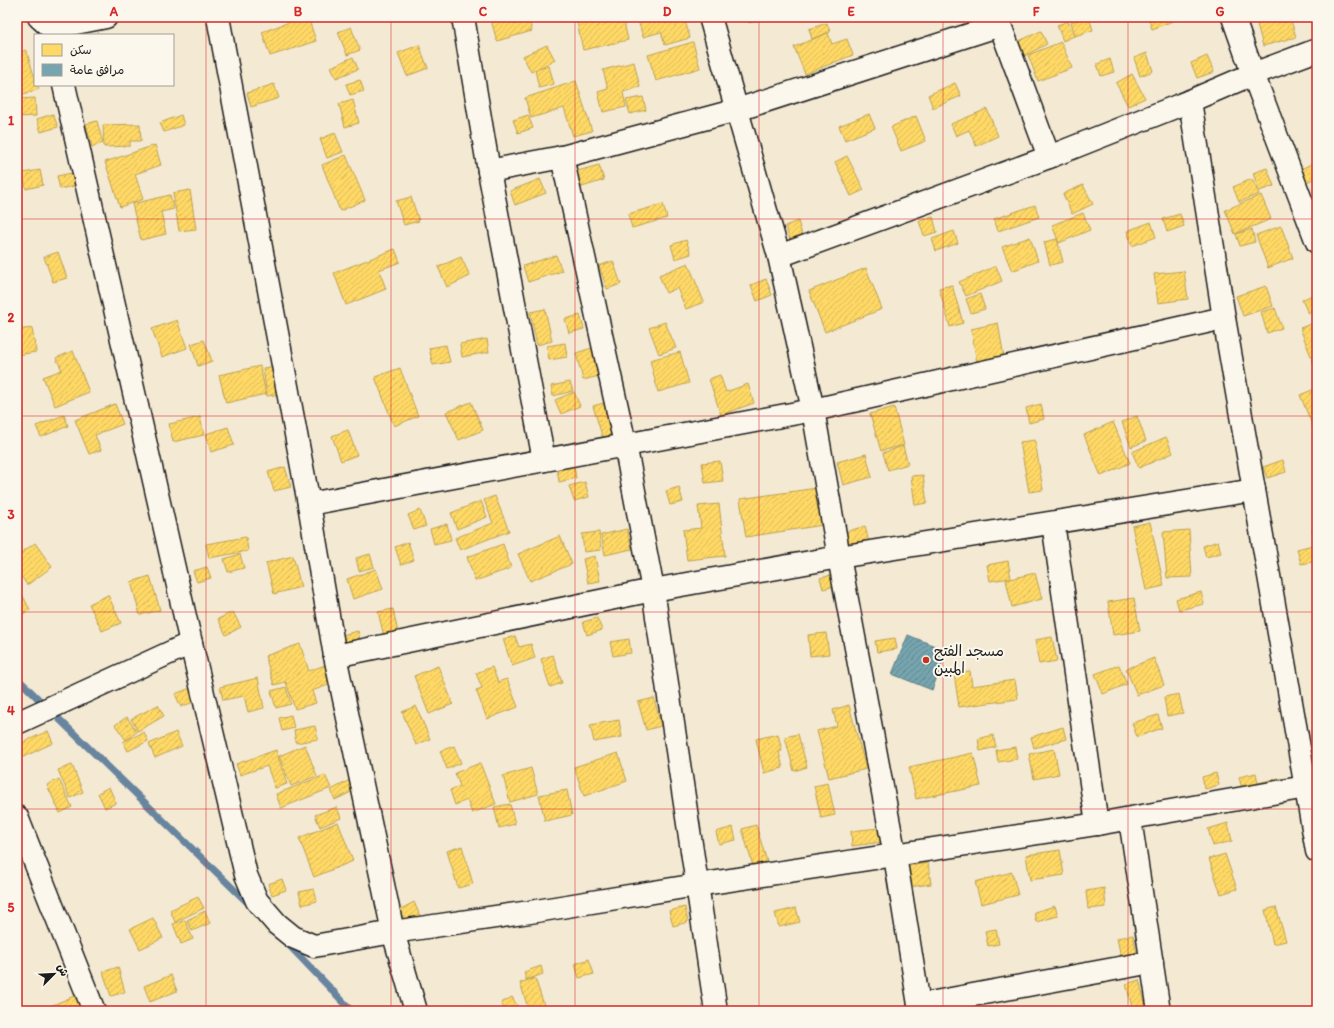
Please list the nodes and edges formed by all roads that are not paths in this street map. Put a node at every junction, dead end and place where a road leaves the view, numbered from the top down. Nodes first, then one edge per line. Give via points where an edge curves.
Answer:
1 (106, 17) edge
2 (218, 17) edge
3 (463, 17) edge
4 (710, 17) edge
5 (1233, 17) edge
6 (999, 21) edge
7 (48, 24) edge
8 (1317, 50) edge
9 (1253, 74) junction
10 (64, 86) edge
11 (1190, 101) junction
12 (737, 110) junction
13 (562, 157) junction
14 (1049, 157) junction
15 (489, 172) junction
16 (1317, 242) edge
17 (779, 256) junction
18 (1224, 318) junction
19 (813, 410) junction
20 (625, 444) junction
21 (544, 460) junction
22 (1254, 490) junction
23 (308, 504) junction
24 (1053, 523) junction
25 (839, 557) junction
26 (653, 590) junction
27 (190, 643) junction
28 (334, 656) junction
29 (17, 723) edge
30 (1311, 786) edge
31 (17, 817) edge
32 (1130, 819) junction
33 (1097, 824) junction
34 (1317, 851) edge
35 (895, 856) junction
36 (697, 885) junction
37 (393, 932) junction
38 (1152, 962) junction
39 (919, 1008) edge
40 (94, 1011) edge
41 (416, 1011) edge
42 (716, 1011) edge
43 (1159, 1011) edge

1 - 7 street
2 - 23 street
3 - 15 street
4 - 12 street
5 - 9 street
6 - 12 street
6 - 14 street
8 - 9 street
9 - 11 street
9 - 16 street
10 - 27 street
11 - 14 street
11 - 18 street
12 - 13 street
12 - 17 street
13 - 15 street
13 - 20 street
14 - 17 street
15 - 21 street
17 - 19 street
18 - 19 street
18 - 22 street
19 - 20 street
19 - 25 street
20 - 21 street
20 - 26 street
21 - 23 street
22 - 24 street
22 - 30 street
23 - 28 street
24 - 25 street
24 - 33 street
25 - 26 street
25 - 35 street
26 - 28 street
26 - 36 street
27 - 29 street
27 - 37 street via 246,875 257,901 277,924 293,937 314,946
28 - 37 street
30 - 32 street
30 - 34 street
31 - 40 street
32 - 33 street
32 - 38 street
33 - 35 street
35 - 36 street
35 - 39 street
36 - 37 street
36 - 42 street
37 - 41 street
38 - 39 street
38 - 43 street

